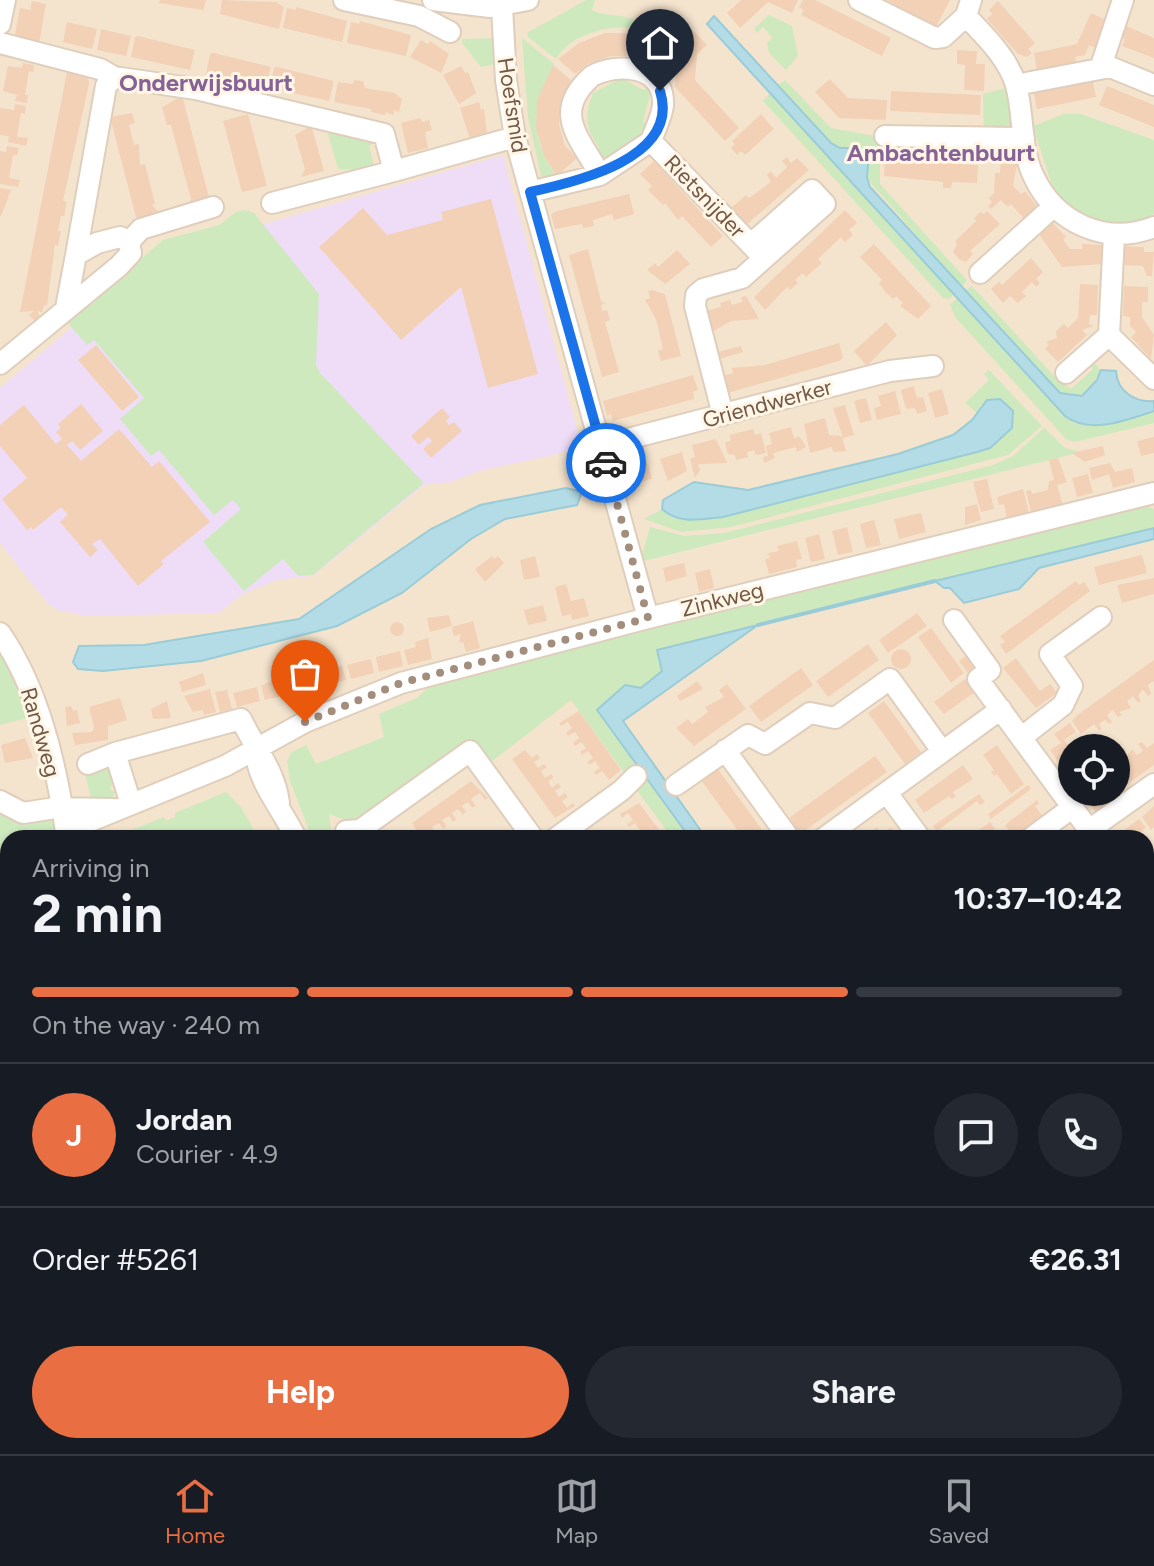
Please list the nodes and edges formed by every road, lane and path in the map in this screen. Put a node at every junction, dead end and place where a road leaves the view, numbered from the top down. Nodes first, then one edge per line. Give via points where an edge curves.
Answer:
1 (5, 0) edge
2 (348, 0) edge
3 (433, 0) edge
4 (528, 0) edge
5 (859, 0) edge
6 (1123, 0) edge
7 (502, 7) junction
8 (969, 8) edge
9 (0, 24) edge
10 (450, 32) dead end
11 (0, 43) edge
12 (1100, 69) junction
13 (114, 77) junction
14 (1016, 85) junction
15 (1154, 85) edge
16 (885, 136) dead end
17 (515, 137) junction
18 (1024, 138) junction
19 (651, 141) junction
20 (394, 171) junction
21 (600, 175) junction
22 (530, 192) junction
23 (272, 203) dead end
24 (1054, 206) junction
25 (213, 207) dead end
26 (1154, 227) edge
27 (1114, 235) junction
28 (129, 242) junction
29 (76, 255) junction
30 (980, 273) dead end
31 (66, 308) junction
32 (1109, 335) junction
33 (0, 364) edge
34 (933, 366) dead end
35 (1066, 373) dead end
36 (1154, 379) edge
37 (723, 415) junction
38 (601, 446) junction
39 (1154, 493) edge
40 (1101, 617) dead end
41 (648, 618) junction
42 (954, 620) dead end
43 (0, 633) edge
44 (1001, 709) junction
45 (1022, 737) junction
46 (255, 750) junction
47 (725, 750) junction
48 (942, 751) junction
49 (115, 753) junction
50 (88, 764) dead end
51 (636, 776) dead end
52 (1154, 784) edge
53 (676, 785) dead end
54 (887, 793) junction
55 (0, 801) edge
56 (122, 807) junction
57 (1073, 807) junction
58 (65, 826) edge
59 (292, 830) edge
60 (360, 830) edge
61 (527, 830) edge
62 (567, 830) edge
63 (783, 830) edge
64 (835, 830) edge
65 (914, 830) edge
66 (1048, 830) edge
67 (1089, 830) edge
68 (1097, 830) edge

1 - 9 street
2 - 10 street via 419,16
3 - 7 street
4 - 7 street
5 - 8 street via 935,38 943,37
6 - 12 street
7 - 17 street, Hoefsmid
8 - 14 street
11 - 13 street
12 - 14 street
12 - 15 street via 1110,67
13 - 20 street via 196,89 384,134
13 - 29 street via 106,86
14 - 18 street
16 - 18 street
17 - 20 street
17 - 22 street, Hoefsmid
18 - 24 street via 1033,175
19 - 21 street, Rietsnijder
19 - 21 street via 663,108 655,81 646,72 627,67 592,76 573,102 571,123 577,142
19 - 37 street, Rietsnijder via 758,251 742,278 696,295
20 - 23 street
21 - 22 street, Rietsnijder
22 - 38 street, Hoefsmid
24 - 27 street via 1078,226
24 - 30 street
25 - 28 street via 141,229
26 - 27 street
27 - 32 street
28 - 29 street via 120,237
28 - 31 street via 131,253 119,266
29 - 31 street
31 - 33 street
32 - 35 street
32 - 36 street
34 - 37 street, Griendwerker via 890,371
37 - 38 street, Griendwerker
38 - 41 street, Hoefsmid
39 - 41 street, Zinkweg
40 - 45 street via 1050,654 1072,686 1063,705
41 - 46 street, Zinkweg via 401,683 305,722
42 - 44 street via 990,670 978,679
43 - 58 street, Randweg via 18,659 35,702
44 - 45 street
44 - 48 street
45 - 57 street
46 - 49 street via 241,719
46 - 56 street, Zinkweg
46 - 59 street via 257,773
47 - 48 street via 748,735 765,744 810,713 835,718 890,679
47 - 53 street
47 - 63 street
48 - 54 street
49 - 50 street
49 - 56 street
51 - 62 street
52 - 68 street
54 - 64 street
54 - 65 street
55 - 58 street, Zinkweg via 23,813 55,808
56 - 58 street, Zinkweg
57 - 66 street
57 - 67 street
60 - 61 street via 470,751

